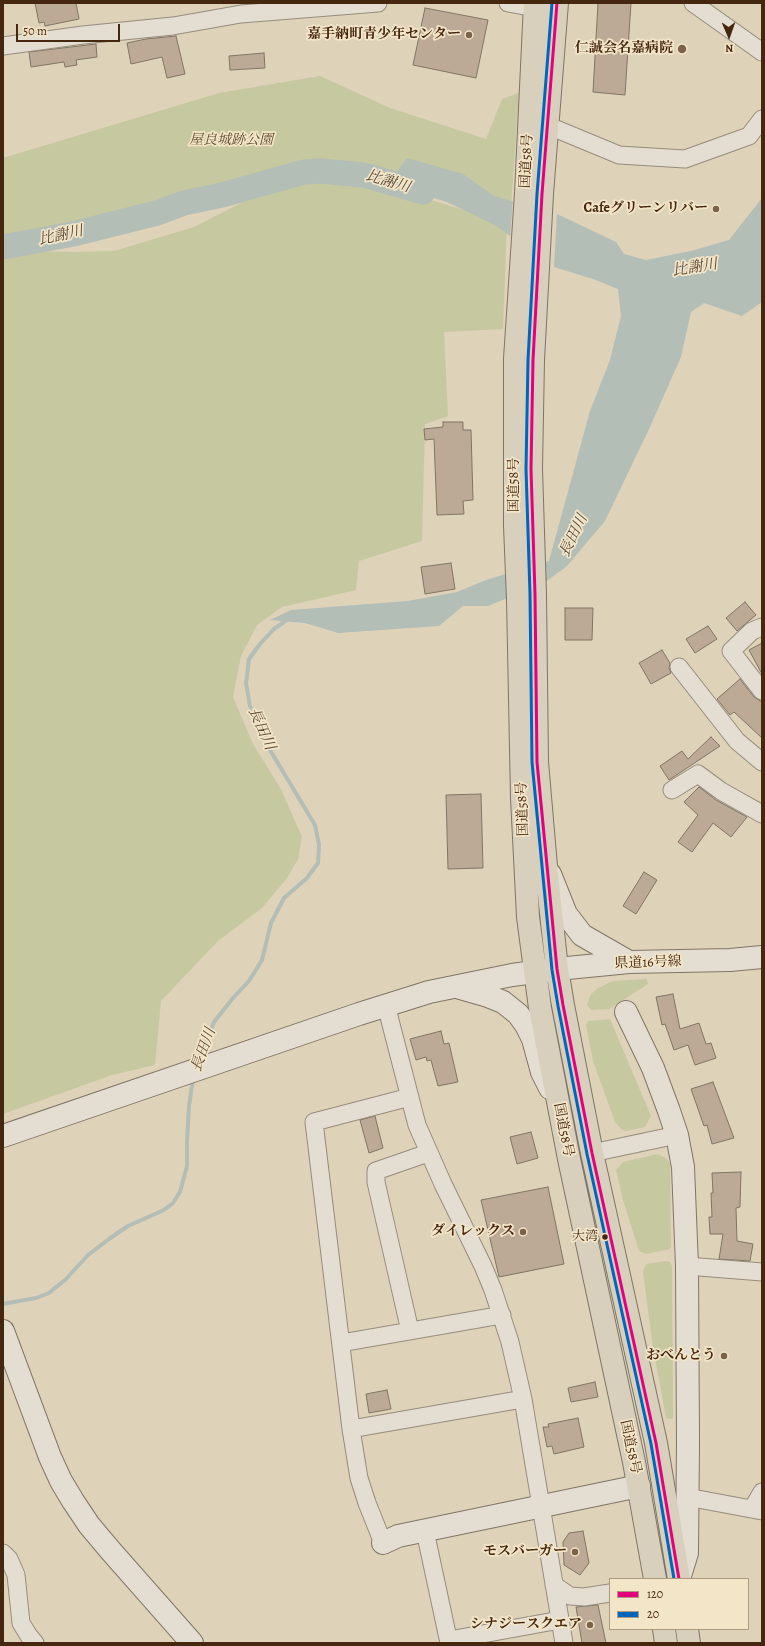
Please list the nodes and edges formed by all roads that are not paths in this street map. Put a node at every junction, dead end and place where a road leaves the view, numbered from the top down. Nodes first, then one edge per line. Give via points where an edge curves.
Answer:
1 (378, 3) edge
2 (508, 3) edge
3 (557, 3) edge
4 (694, 3) edge
5 (535, 6) edge
6 (241, 8) edge
7 (3, 46) edge
8 (762, 52) edge
9 (762, 120) edge
10 (538, 122) junction
11 (527, 596) junction
12 (762, 627) edge
13 (679, 668) dead end
14 (762, 690) edge
15 (762, 762) edge
16 (672, 790) dead end
17 (762, 814) edge
18 (546, 866) junction
19 (762, 956) edge
20 (629, 962) junction
21 (558, 969) junction
22 (535, 972) junction
23 (456, 987) junction
24 (386, 1005) junction
25 (626, 1012) dead end
26 (410, 1097) junction
27 (558, 1105) junction
28 (677, 1135) junction
29 (3, 1136) edge
30 (428, 1153) junction
31 (592, 1153) junction
32 (687, 1266) junction
33 (762, 1272) edge
34 (502, 1315) junction
35 (3, 1331) edge
36 (410, 1332) junction
37 (341, 1343) junction
38 (523, 1399) junction
39 (351, 1428) junction
40 (638, 1486) junction
41 (762, 1492) edge
42 (687, 1497) junction
43 (540, 1506) junction
44 (757, 1510) edge
45 (425, 1531) junction
46 (383, 1543) joint
47 (3, 1553) edge
48 (655, 1578) edge
49 (679, 1578) edge
50 (679, 1578) edge
51 (554, 1585) junction
52 (609, 1593) edge
53 (560, 1620) junction
54 (664, 1630) edge
55 (687, 1630) edge
56 (28, 1641) edge
57 (449, 1641) edge
58 (192, 1643) edge
59 (564, 1643) edge
60 (666, 1643) edge
61 (689, 1643) edge

1 - 6 street
2 - 5 street
3 - 10 highway, 国道58号
4 - 8 street
5 - 10 highway, 国道58号
6 - 7 street via 173,26
9 - 10 street via 749,136 685,159 619,155
10 - 11 highway, 国道58号 via 530,266 515,359 515,526 525,558
11 - 18 highway, 国道58号
11 - 22 highway, 国道58号 via 522,798 528,917
12 - 14 street via 752,630 731,651
13 - 15 street via 737,741
16 - 17 street via 698,774 721,791
18 - 20 street via 566,914 582,935
18 - 21 highway, 国道58号
19 - 20 street, 県道16号線 via 730,960
20 - 21 street, 県道16号線
21 - 22 street, 県道16号線
21 - 31 highway, 国道58号
22 - 23 street, 県道16号線
22 - 27 highway, 国道58号
23 - 24 street, 県道16号線
23 - 27 street via 503,1002 518,1014 530,1032 542,1072
24 - 26 street
24 - 29 street, 県道16号線
25 - 28 street via 653,1068
26 - 30 street
26 - 37 street via 314,1122
27 - 40 highway, 国道58号
28 - 31 street
28 - 32 street via 683,1167
30 - 34 street via 483,1266
30 - 36 street via 376,1171 376,1182
31 - 49 highway, 国道58号 via 656,1443
32 - 33 street
32 - 42 street
34 - 36 street
34 - 38 street
35 - 58 street via 50,1457 73,1501 110,1550
36 - 37 street
37 - 39 street
38 - 39 street
38 - 43 street
39 - 46 street via 359,1478
40 - 43 street
40 - 48 highway, 国道58号
41 - 44 street
42 - 44 street
42 - 50 street via 687,1553
43 - 45 street
43 - 51 street
45 - 46 street via 398,1536
45 - 57 street
47 - 56 street via 16,1574 21,1623
51 - 52 street via 570,1596 584,1597
51 - 53 street
53 - 57 street
53 - 59 street
54 - 60 highway
55 - 61 highway

